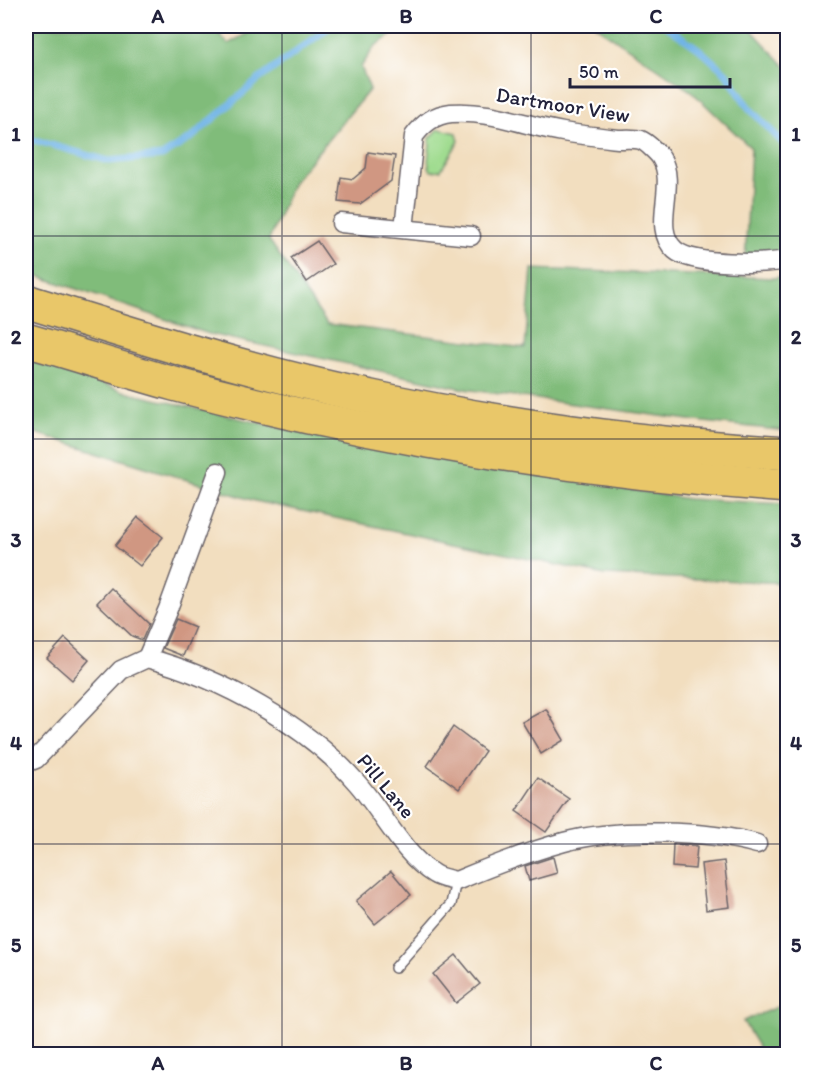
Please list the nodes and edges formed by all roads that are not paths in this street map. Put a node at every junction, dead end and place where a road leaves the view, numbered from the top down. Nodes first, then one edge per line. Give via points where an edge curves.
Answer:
1 (341, 224) dead end
2 (404, 229) junction
3 (471, 236) dead end
4 (788, 260) edge
5 (26, 301) edge
6 (26, 340) edge
7 (788, 453) edge
8 (218, 472) dead end
9 (788, 486) edge
10 (147, 658) junction
11 (26, 763) edge
12 (757, 844) dead end
13 (456, 881) junction
14 (395, 968) dead end

1 - 2 street
2 - 3 street
2 - 4 street, Dartmoor View via 414,136 434,117 451,113 478,115 642,141 661,157 668,178 666,237 675,250 690,258
5 - 7 highway via 177,348 357,394 526,425 718,449
6 - 9 highway via 174,384 349,424 534,459 709,481
8 - 10 street
10 - 11 street via 120,670 36,759
10 - 13 street, Pill Lane via 225,686 322,750 357,783 413,856 435,874
12 - 13 street via 710,834 627,834 567,841
13 - 14 lane via 451,904

